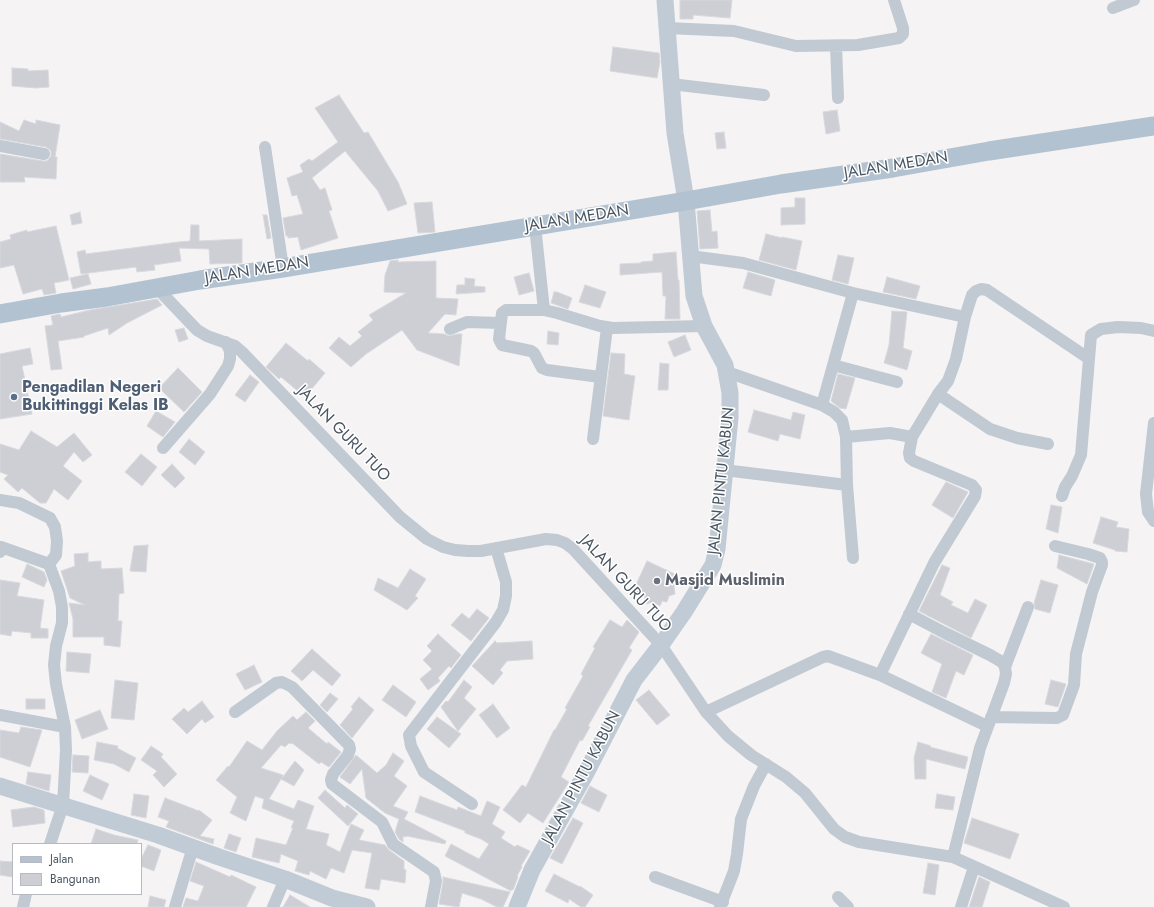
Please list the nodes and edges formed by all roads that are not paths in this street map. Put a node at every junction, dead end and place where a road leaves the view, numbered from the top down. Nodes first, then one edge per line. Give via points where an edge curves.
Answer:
1 (665, 0) edge
2 (894, 0) edge
3 (1134, 0) edge
4 (1113, 8) dead end
5 (667, 28) junction
6 (836, 46) junction
7 (671, 84) junction
8 (764, 95) dead end
9 (838, 98) dead end
10 (1154, 126) edge
11 (0, 146) edge
12 (265, 147) dead end
13 (44, 154) dead end
14 (686, 201) junction
15 (535, 226) junction
16 (690, 256) junction
17 (283, 268) junction
18 (157, 288) junction
19 (853, 293) junction
20 (544, 310) junction
21 (0, 314) edge
22 (965, 317) junction
23 (500, 323) junction
24 (704, 326) junction
25 (607, 328) junction
26 (450, 329) dead end
27 (1154, 331) edge
28 (226, 342) junction
29 (1088, 358) junction
30 (832, 365) junction
31 (726, 372) junction
32 (600, 377) junction
33 (897, 382) dead end
34 (938, 394) junction
35 (822, 405) junction
36 (1154, 423) edge
37 (846, 437) junction
38 (912, 437) junction
39 (593, 439) dead end
40 (1048, 444) dead end
41 (163, 448) dead end
42 (724, 470) junction
43 (847, 485) junction
44 (1062, 496) dead end
45 (0, 500) edge
46 (1154, 521) edge
47 (1055, 546) dead end
48 (496, 548) junction
49 (0, 552) edge
50 (853, 558) dead end
51 (49, 564) junction
52 (1028, 607) dead end
53 (909, 614) junction
54 (661, 645) junction
55 (1005, 667) junction
56 (880, 675) junction
57 (235, 712) dead end
58 (706, 712) junction
59 (0, 715) edge
60 (989, 722) junction
61 (65, 727) junction
62 (766, 764) junction
63 (0, 786) edge
64 (472, 804) dead end
65 (63, 805) junction
66 (50, 843) edge
67 (193, 847) junction
68 (953, 857) junction
69 (974, 867) junction
70 (655, 878) dead end
71 (285, 879) junction
72 (26, 895) edge
73 (838, 897) dead end
74 (1041, 902) edge
75 (721, 904) edge
76 (23, 907) edge
77 (175, 907) edge
78 (273, 907) edge
79 (367, 907) edge
80 (431, 907) edge
81 (517, 907) edge
82 (848, 907) edge
83 (961, 907) edge
84 (1064, 907) edge

1 - 5 street, JALAN PINTU KABUN
2 - 6 street via 903,28 903,34 899,38
3 - 4 street
5 - 6 street via 734,31 796,46
5 - 7 street, JALAN PINTU KABUN
6 - 9 street
7 - 8 street
7 - 14 street, JALAN PINTU KABUN via 675,133
10 - 14 main road, JALAN MEDAN
11 - 13 street
12 - 17 street
14 - 15 main road, JALAN MEDAN
14 - 16 street, JALAN PINTU KABUN
15 - 17 main road, JALAN MEDAN
15 - 20 street
16 - 19 street via 742,263
16 - 24 street, JALAN PINTU KABUN via 694,296
17 - 18 main road, JALAN MEDAN
18 - 21 main road, JALAN MEDAN
18 - 28 street, JALAN GURU TUO via 197,330
19 - 22 street
19 - 30 street
20 - 23 street via 503,311
20 - 25 street
22 - 29 street via 972,295 981,289 987,290
22 - 34 street via 956,359 948,381
23 - 26 street via 467,322
23 - 32 street via 499,339 502,345 531,351 542,368
24 - 25 street
24 - 31 street, JALAN PINTU KABUN via 725,365
25 - 32 street
27 - 29 street via 1102,328 1091,335
28 - 41 street via 230,351 228,366 210,394
28 - 48 street, JALAN GURU TUO via 242,352 400,517 427,539 455,550 482,551
29 - 44 street via 1080,455
30 - 33 street
30 - 35 street
31 - 35 street
31 - 42 street, JALAN PINTU KABUN via 730,393 730,418
32 - 39 street
34 - 38 street
34 - 40 street via 990,429
35 - 37 street via 842,420
36 - 46 street via 1146,494 1148,512
37 - 38 street via 890,432
37 - 43 street
38 - 53 street via 910,458 972,485 976,490
42 - 43 street
42 - 54 street, JALAN PINTU KABUN via 720,528 713,565
43 - 50 street
45 - 51 street via 19,503 50,518 55,527 57,541 56,555
47 - 60 street via 1100,558 1102,565 1092,592 1076,654 1074,685 1063,716
48 - 54 street, JALAN GURU TUO via 546,539 565,543
48 - 64 street via 506,582 503,610 409,735 411,746 424,772
49 - 51 street via 1,547
51 - 61 street via 62,607 62,623 54,665
52 - 55 street
53 - 55 street via 990,655 1002,662
53 - 56 street
54 - 58 street, JALAN GURU TUO
54 - 81 street, JALAN PINTU KABUN via 634,680 532,870
55 - 60 street via 1004,683
56 - 58 street via 832,657 823,657
56 - 60 street
57 - 80 street via 276,683 282,682 292,687 349,746 348,755 333,774 332,784 382,822 393,844 434,872 436,881
58 - 62 street, JALAN GURU TUO via 728,736
59 - 61 street
60 - 68 street
61 - 65 street
62 - 68 street, JALAN GURU TUO via 805,793 834,829 845,838
62 - 75 street via 741,819 734,871
63 - 65 street
65 - 66 street
65 - 67 street
67 - 71 street
67 - 77 street
68 - 69 street, JALAN GURU TUO
69 - 74 street, JALAN GURU TUO
69 - 83 street
70 - 75 street
71 - 78 street
71 - 79 street via 332,898
72 - 76 street
73 - 82 street
74 - 84 street, JALAN GURU TUO

